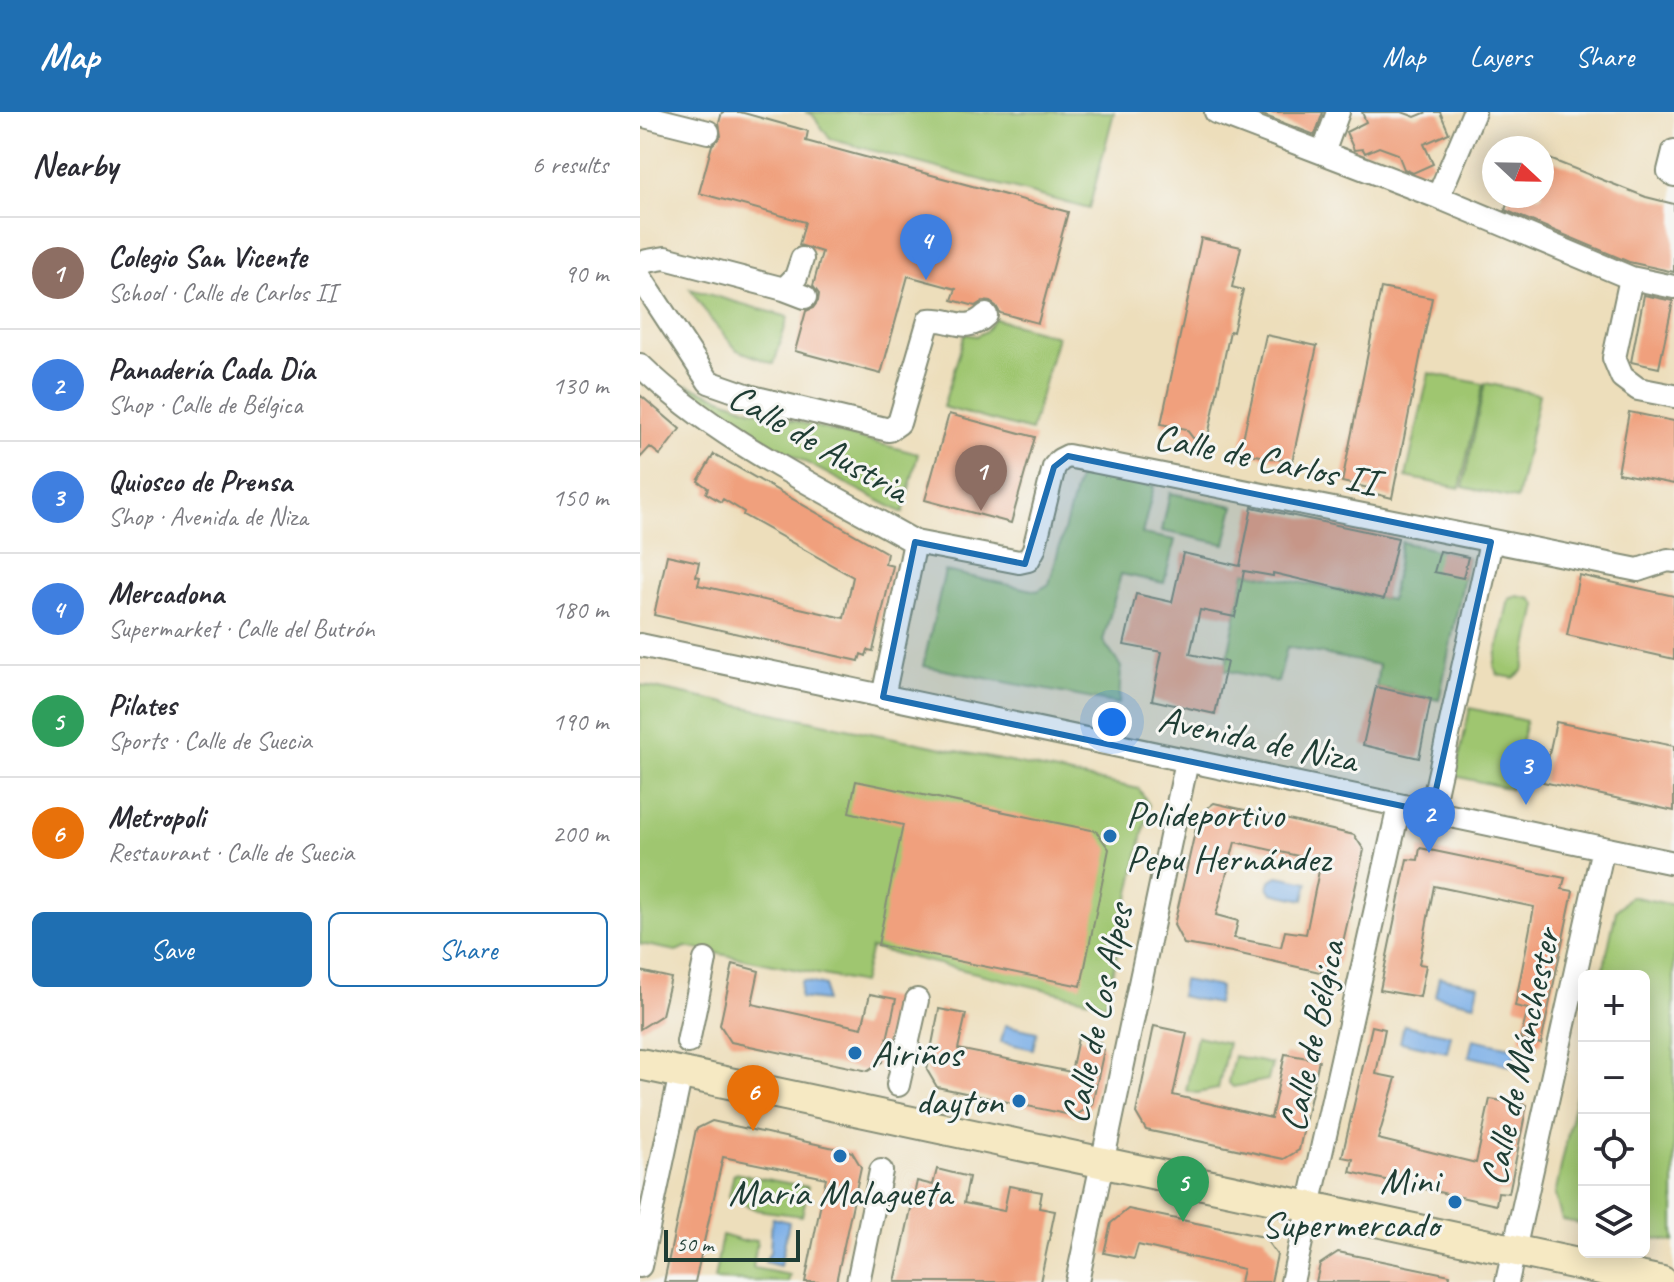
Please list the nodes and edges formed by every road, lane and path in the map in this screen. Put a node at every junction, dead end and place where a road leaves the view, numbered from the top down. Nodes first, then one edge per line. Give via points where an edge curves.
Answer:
1 (1216, 112) edge
2 (1338, 112) edge
3 (1474, 112) edge
4 (640, 115) edge
5 (708, 132) dead end
6 (1674, 151) edge
7 (1323, 153) junction
8 (1674, 175) edge
9 (1438, 197) junction
10 (802, 259) dead end
11 (640, 265) edge
12 (640, 277) edge
13 (1631, 278) junction
14 (1674, 287) edge
15 (784, 289) junction
16 (805, 297) dead end
17 (986, 315) dead end
18 (640, 365) edge
19 (1674, 396) edge
20 (915, 542) junction
21 (1491, 542) junction
22 (1674, 561) edge
23 (640, 645) edge
24 (883, 697) junction
25 (1187, 761) junction
26 (1399, 806) junction
27 (1431, 812) junction
28 (1603, 848) junction
29 (1674, 863) edge
30 (705, 960) dead end
31 (917, 1000) dead end
32 (688, 1042) dead end
33 (640, 1064) edge
34 (681, 1073) junction
35 (898, 1085) dead end
36 (1102, 1161) junction
37 (881, 1171) dead end
38 (1311, 1207) junction
39 (1514, 1250) junction
40 (640, 1266) edge
41 (1294, 1276) edge
42 (858, 1282) edge
43 (1077, 1282) edge
44 (1507, 1282) edge
45 (1662, 1282) edge

1 - 7 street
2 - 7 street
3 - 9 street
4 - 5 street
6 - 8 street via 1669,171
7 - 9 street
9 - 13 street
10 - 15 street via 796,277
11 - 15 street via 665,258
12 - 17 street via 709,382 889,430 899,423 931,311 962,325 976,324
13 - 14 street
13 - 19 street via 1614,358 1622,377 1638,389
15 - 16 street
18 - 20 street, Calle de Austria via 724,434
20 - 21 street, Calle de Carlos II via 1028,560 1054,467 1068,456
20 - 24 street, Calle de Austria
21 - 22 street, Calle de Carlos II via 1638,570
21 - 27 street
23 - 24 street, Avenida de Niza
24 - 25 street, Avenida de Niza
25 - 26 street, Avenida de Niza
25 - 36 street, Calle de Los Alpes
26 - 27 street, Avenida de Niza
26 - 38 street, Calle de Bélgica
27 - 28 street, Avenida de Niza
28 - 29 street, Avenida de Niza
28 - 39 street, Calle de Mánchester
30 - 32 street
31 - 35 street
33 - 34 street
34 - 36 street
34 - 40 street
36 - 38 street
36 - 43 street, Calle de Los Alpes
37 - 42 street
38 - 39 street
38 - 41 street, Calle de Bélgica
39 - 44 street, Calle de Mánchester
39 - 45 street

